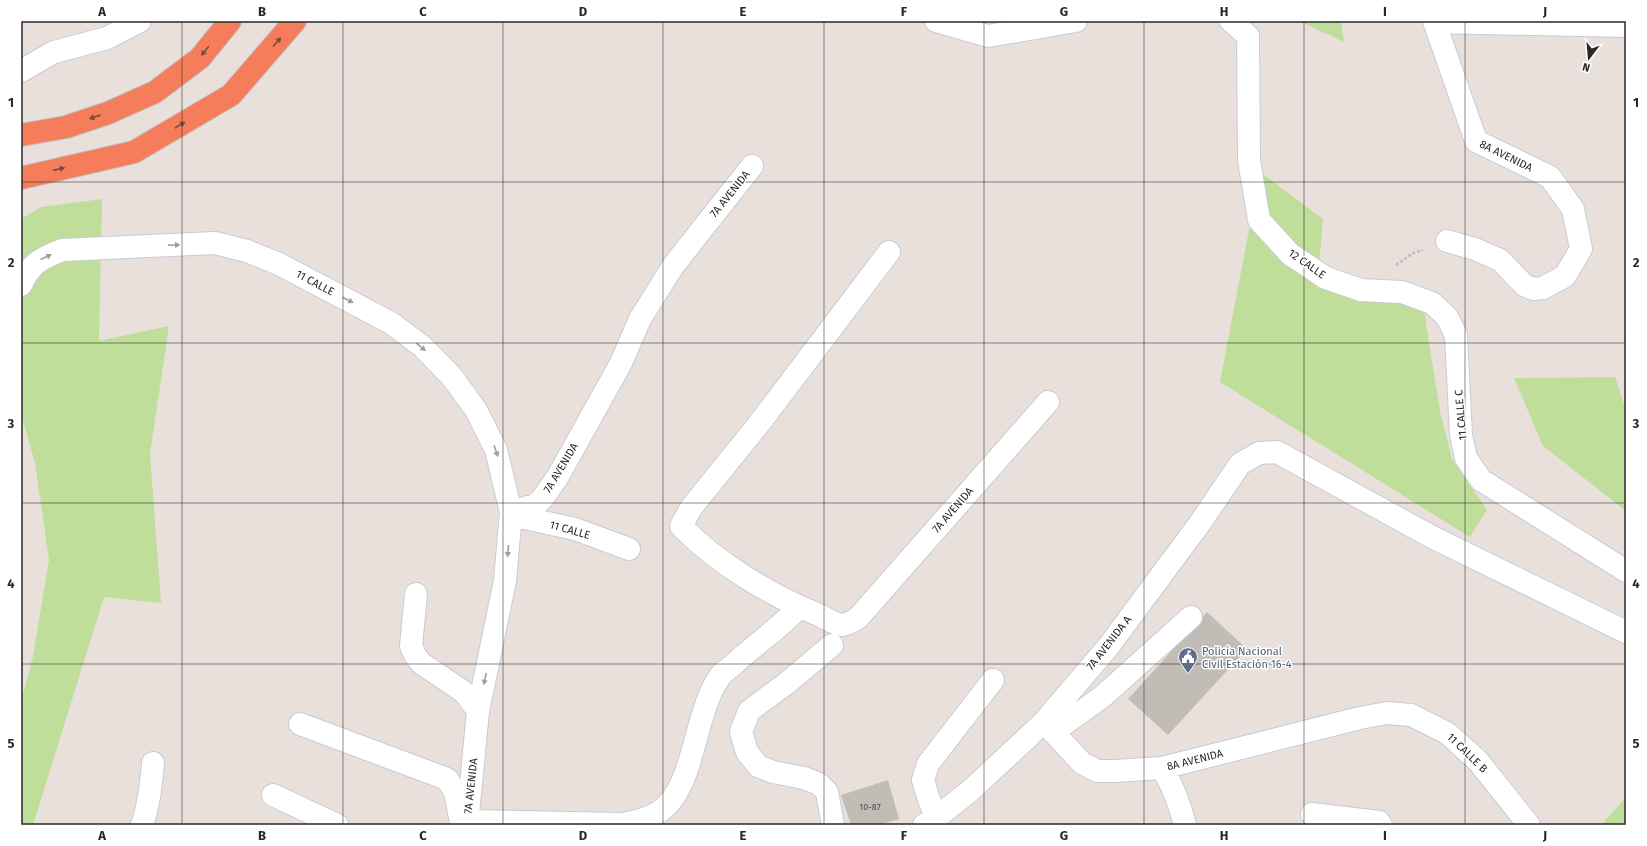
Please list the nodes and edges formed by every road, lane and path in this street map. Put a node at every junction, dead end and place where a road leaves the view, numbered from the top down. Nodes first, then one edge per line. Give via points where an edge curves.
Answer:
1 (140, 21) edge
2 (230, 21) edge
3 (295, 21) edge
4 (936, 21) edge
5 (1076, 21) edge
6 (1231, 21) edge
7 (1435, 22) edge
8 (1626, 26) edge
9 (21, 71) edge
10 (21, 135) edge
11 (752, 166) dead end
12 (21, 178) edge
13 (1447, 241) joint
14 (889, 252) dead end
15 (1394, 267) dead end
16 (21, 285) edge
17 (1361, 290) joint
18 (1048, 402) dead end
19 (511, 514) junction
20 (629, 549) dead end
21 (1626, 571) edge
22 (416, 594) dead end
23 (799, 607) junction
24 (1191, 617) dead end
25 (1626, 632) edge
26 (832, 645) dead end
27 (993, 680) dead end
28 (478, 711) junction
29 (1360, 718) joint
30 (300, 724) dead end
31 (1048, 727) junction
32 (153, 763) dead end
33 (1162, 768) junction
34 (273, 795) dead end
35 (1312, 814) dead end
36 (930, 821) edge
37 (465, 824) edge
38 (142, 825) edge
39 (337, 825) edge
40 (832, 825) edge
41 (1185, 825) edge
42 (1380, 825) edge
43 (1530, 825) edge

1 - 9 street via 107,38 54,52
2 -> 10 highway via 200,58 156,92 66,127
12 -> 3 highway via 134,152 231,95
4 - 5 street via 988,36
6 - 17 street, 12 CALLE via 1248,36 1249,160 1259,220 1290,254 1326,278
7 - 8 street
7 - 13 street, 8A AVENIDA via 1476,141 1550,177 1573,209 1581,249 1565,276 1543,288 1533,289 1524,285 1500,260 1475,248
11 - 19 street, 7A AVENIDA via 673,266 640,320 621,363 557,478 535,505
13 - 15 path via 1413,253
14 - 23 street via 758,425 691,508 681,526 698,543 728,565
16 -> 19 street, 11 CALLE via 27,271 42,258 62,250 76,248 215,243 247,251 279,264 390,323 423,347 452,377 476,410 496,450
17 - 21 street, 11 CALLE C via 1402,292 1432,303 1447,317 1456,335 1460,434 1466,458 1480,480
18 - 23 street, 7A AVENIDA via 858,618 842,625
19 - 20 street, 11 CALLE via 574,529
19 -> 28 street, 7A AVENIDA via 505,581
22 - 28 street via 411,646 415,655 421,663 465,693
23 - 37 street, 7A AVENIDA via 722,675 706,704 685,775 674,798 660,812 643,820 622,824
24 - 31 street via 1102,697
25 - 31 street, 7A AVENIDA A via 1432,537 1277,452 1259,453 1240,464 1200,523
26 - 40 street via 749,711 741,732 747,752 758,766 773,772 804,778 819,784 827,792
27 - 36 street via 928,764 923,780 929,800
28 - 37 street, 7A AVENIDA
29 - 33 street, 8A AVENIDA
29 - 43 street, 11 CALLE B via 1387,713 1411,715 1447,733 1478,761
30 - 37 street via 447,779 455,792
31 - 33 street, 8A AVENIDA via 1082,762 1097,771
31 - 36 street, 7A AVENIDA A
32 - 38 street
33 - 41 street via 1179,802
34 - 39 street
35 - 42 street via 1379,822

